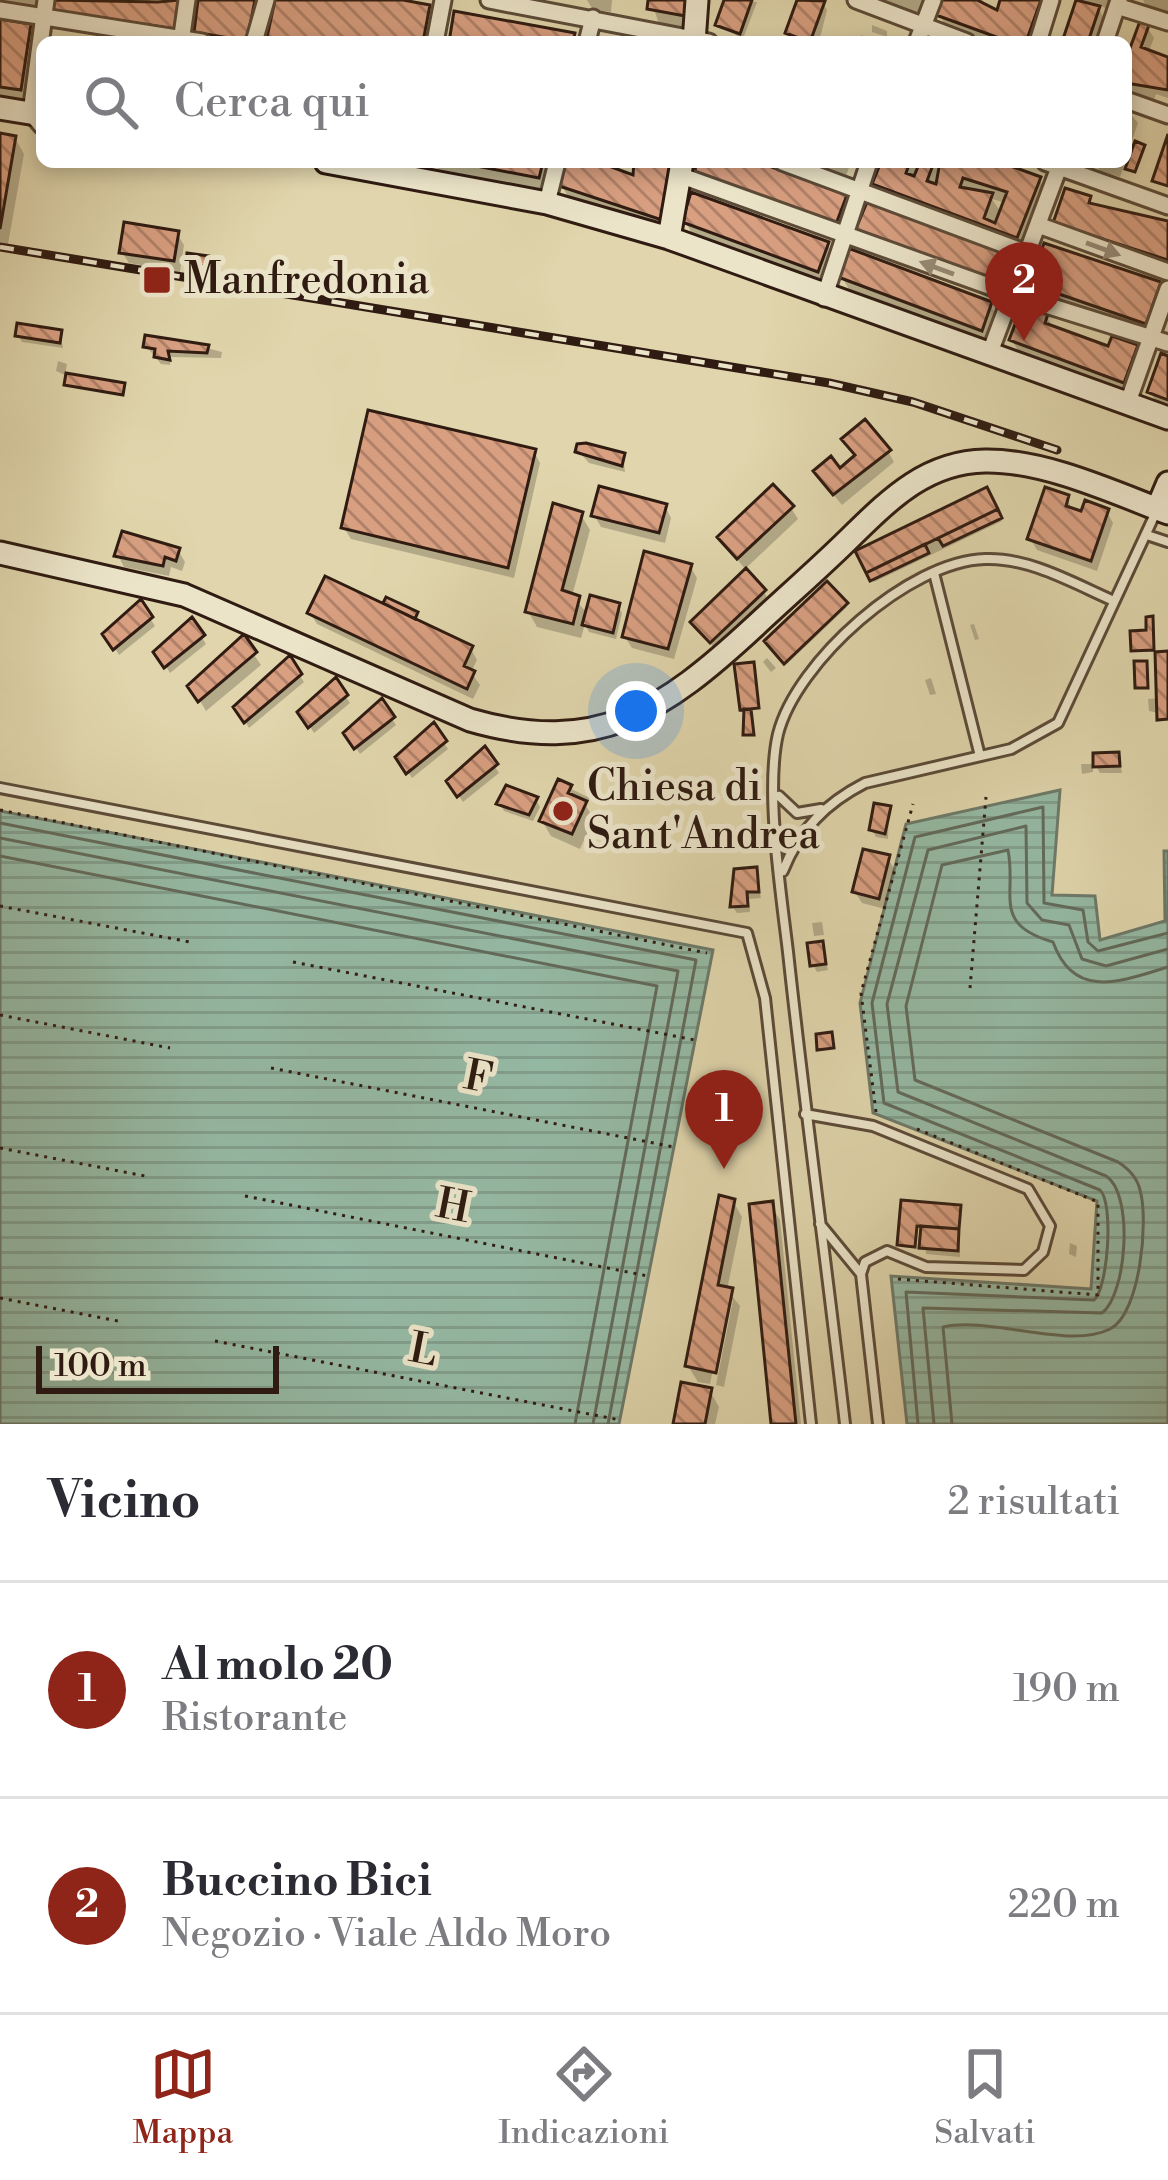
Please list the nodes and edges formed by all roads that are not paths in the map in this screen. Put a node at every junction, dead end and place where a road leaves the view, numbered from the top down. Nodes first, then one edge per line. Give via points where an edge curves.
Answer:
1 (188, 0) edge
2 (266, 0) edge
3 (443, 0) edge
4 (489, 0) edge
5 (697, 0) edge
6 (856, 0) edge
7 (933, 0) edge
8 (1051, 0) edge
9 (1118, 3) edge
10 (45, 8) edge
11 (0, 10) edge
12 (592, 18) junction
13 (1168, 22) edge
14 (924, 24) junction
15 (164, 36) edge
16 (182, 36) edge
17 (256, 36) edge
18 (436, 36) edge
19 (588, 36) edge
20 (680, 36) edge
21 (699, 36) edge
22 (919, 36) edge
23 (953, 36) edge
24 (1040, 36) edge
25 (1107, 36) edge
26 (1132, 102) edge
27 (0, 108) edge
28 (1168, 115) edge
29 (36, 117) edge
30 (409, 168) edge
31 (556, 168) edge
32 (798, 168) edge
33 (867, 168) edge
34 (1054, 168) edge
35 (1066, 168) edge
36 (682, 169) edge
37 (859, 191) junction
38 (547, 203) junction
39 (1168, 206) edge
40 (1038, 225) junction
41 (841, 233) junction
42 (669, 238) junction
43 (1027, 253) junction
44 (1168, 272) edge
45 (1168, 289) edge
46 (1011, 295) junction
47 (824, 298) junction
48 (1159, 340) edge
49 (989, 355) junction
50 (1127, 405) junction
51 (1168, 418) edge
52 (1168, 483) edge
53 (1163, 511) edge
54 (1146, 535) junction
55 (1168, 542) edge
56 (0, 553) edge
57 (934, 573) junction
58 (1114, 601) junction
59 (980, 756) junction
60 (0, 788) edge
61 (776, 792) junction
62 (828, 806) junction
63 (780, 878) junction
64 (805, 1114) junction
65 (818, 1223) junction
66 (860, 1274) junction
67 (811, 1424) edge
68 (844, 1424) edge
69 (878, 1424) edge

1 - 16 street
2 - 17 street
3 - 18 street
4 - 12 street
5 - 21 street
6 - 14 street
7 - 14 street
8 - 24 street
9 - 13 street
9 - 25 street
10 - 11 street
10 - 15 street
12 - 19 street
12 - 20 street
14 - 22 street
14 - 23 street
26 - 28 street
27 - 29 street
30 - 38 street
31 - 38 street
32 - 37 street
33 - 37 street
34 - 40 street
35 - 39 street
36 - 41 street
36 - 42 street
37 - 41 street
37 - 43 street
38 - 42 street
40 - 43 street
40 -> 44 street
46 -> 41 street
41 - 47 street
42 - 47 street
43 - 46 street
45 - 48 street
46 - 48 street
46 - 49 street
47 - 49 street
48 - 50 street
49 - 50 street
50 - 51 street
52 - 53 street
53 - 54 lane
53 - 56 street via 1013,463 983,461 927,475 880,507 694,682 622,722 566,734 470,720 184,595
54 - 55 lane
54 - 58 lane
57 - 58 lane via 985,559 1018,562
57 - 59 lane
57 - 61 lane via 896,592 842,638 797,690 779,732
58 - 59 lane via 1058,723 1029,743
59 - 62 lane via 865,783
60 - 67 lane via 747,933 765,998
61 - 62 lane via 797,813
61 - 63 lane
62 - 63 lane via 802,834
63 - 64 lane
64 - 65 lane
64 - 66 lane via 873,1126 1028,1189 1050,1226 1043,1252 1024,1270 926,1268 887,1251
65 - 66 lane
65 - 68 lane
66 - 69 lane

